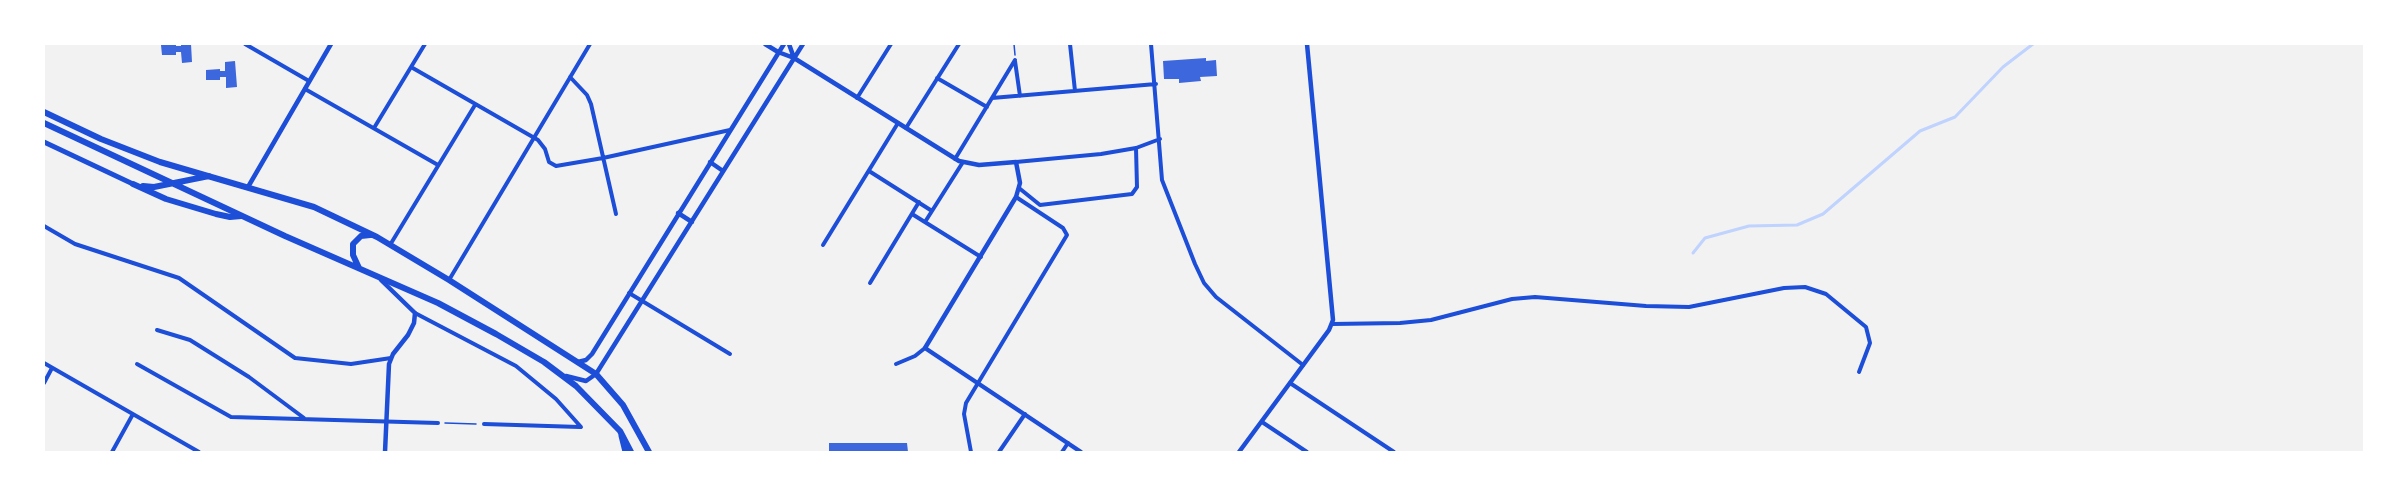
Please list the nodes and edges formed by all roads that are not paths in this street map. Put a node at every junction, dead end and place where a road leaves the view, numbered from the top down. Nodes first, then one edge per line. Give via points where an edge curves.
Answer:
1 (245, 44) edge
2 (331, 44) edge
3 (425, 44) edge
4 (590, 44) edge
5 (765, 44) edge
6 (786, 44) edge
7 (802, 44) edge
8 (891, 44) edge
9 (959, 44) edge
10 (1070, 44) edge
11 (1151, 44) edge
12 (1307, 44) edge
13 (778, 52) junction
14 (794, 58) junction
15 (411, 67) junction
16 (570, 77) junction
17 (937, 78) junction
18 (309, 81) junction
19 (1156, 84) junction
20 (305, 89) junction
21 (1075, 91) junction
22 (1020, 96) junction
23 (857, 98) junction
24 (992, 98) junction
25 (475, 105) junction
26 (987, 107) junction
27 (44, 112) edge
28 (44, 123) edge
29 (898, 123) junction
30 (374, 128) junction
31 (906, 128) junction
32 (730, 130) junction
33 (534, 138) junction
34 (1160, 140) junction
35 (44, 142) edge
36 (1136, 148) junction
37 (603, 158) junction
38 (955, 159) junction
39 (710, 162) junction
40 (963, 162) junction
41 (1016, 162) junction
42 (438, 165) junction
43 (723, 171) junction
44 (869, 171) junction
45 (213, 176) junction
46 (171, 183) junction
47 (133, 184) junction
48 (248, 187) junction
49 (1019, 188) junction
50 (1016, 197) junction
51 (919, 202) junction
52 (932, 211) junction
53 (678, 213) junction
54 (616, 214) dead end
55 (912, 214) junction
56 (241, 216) junction
57 (692, 222) junction
58 (925, 222) junction
59 (44, 226) edge
60 (377, 237) junction
61 (390, 245) junction
62 (823, 245) dead end
63 (981, 257) junction
64 (359, 268) junction
65 (377, 276) junction
66 (449, 280) junction
67 (870, 283) dead end
68 (629, 293) junction
69 (642, 301) junction
70 (415, 313) junction
71 (1332, 324) junction
72 (157, 330) dead end
73 (926, 348) junction
74 (730, 354) dead end
75 (391, 358) junction
76 (577, 362) junction
77 (44, 363) edge
78 (896, 363) dead end
79 (137, 364) dead end
80 (1303, 365) junction
81 (52, 368) junction
82 (1859, 372) dead end
83 (596, 375) junction
84 (565, 376) junction
85 (44, 383) edge
86 (977, 383) junction
87 (1290, 383) junction
88 (134, 413) junction
89 (1024, 414) junction
90 (304, 418) junction
91 (386, 421) junction
92 (1262, 422) junction
93 (438, 423) road end
94 (484, 424) road end
95 (620, 432) junction
96 (1068, 443) junction
97 (112, 453) edge
98 (199, 453) edge
99 (385, 453) edge
100 (624, 453) edge
101 (631, 453) edge
102 (649, 453) edge
103 (971, 453) edge
104 (999, 453) edge
105 (1062, 453) edge
106 (1081, 453) edge
107 (1239, 453) edge
108 (1307, 453) edge
109 (1394, 453) edge

1 - 18 street
2 - 18 street
3 - 15 street
4 - 16 street
5 - 13 street
6 - 13 street
6 - 14 street
7 - 14 street
8 - 23 street
9 - 17 street
10 - 21 street
11 - 19 street
12 - 71 street
13 - 14 street
13 - 32 street
14 - 23 street
14 - 43 street
15 - 25 street
15 - 30 street
16 - 33 street
16 - 37 street via 591,104
17 - 26 street
17 - 31 street
18 - 20 street
19 - 21 street
19 - 34 street
20 - 30 street
20 - 48 street
21 - 22 street
22 - 24 street
22 - 24 street via 1015,60
23 - 29 street
24 - 26 street
25 - 33 street
25 - 42 street
26 - 38 street
27 - 45 main road via 160,162
28 - 46 main road
29 - 31 street
29 - 44 street
30 - 42 street
31 - 38 street
32 - 37 street
32 - 39 street
33 - 37 street via 553,166
33 - 66 street
34 - 36 street
34 - 80 street via 1162,180 1204,283 1222,302
35 - 47 main road
36 - 41 street
36 - 49 street via 1137,187 1132,194 1040,205
37 - 54 street
38 - 40 street
39 - 43 street
39 - 53 street
40 - 41 street
40 - 52 street
41 - 49 street
42 - 61 street
43 - 57 street
44 - 51 street
44 - 62 street
45 - 46 main road
45 - 48 main road
46 - 47 main road via 154,187
46 - 56 main road
47 - 56 main road via 216,214
48 - 60 main road via 314,207
49 - 50 street
50 - 63 street
50 - 86 street via 1063,228 1067,235
51 - 52 street
51 - 55 street
52 - 58 street
53 - 57 street
53 - 68 street
55 - 58 street
55 - 67 street
56 - 64 main road
57 - 69 street
58 - 63 street
59 - 75 street via 75,244 179,278 295,358 351,364
60 - 61 main road
60 - 64 main road via 365,234 353,244
61 - 66 main road
63 - 73 street
64 - 65 main road
65 - 70 street
65 - 84 main road via 438,303
66 - 76 main road
68 - 69 street
68 - 76 street via 592,354
69 - 74 street
69 - 83 street
70 - 75 street via 408,336
70 - 94 street via 516,366 556,399 581,427
71 - 80 street
71 - 82 street via 1431,320 1512,298 1689,307 1805,287 1826,294 1866,327 1870,343
72 - 90 street via 190,340 249,376
73 - 78 street via 909,360
73 - 86 street
75 - 91 street
76 - 83 main road
77 - 81 street
79 - 90 street via 231,417
80 - 87 street
81 - 85 street
81 - 88 street
83 - 84 street via 586,381
83 - 102 main road via 623,405
84 - 95 main road
86 - 89 street
86 - 103 street via 964,414
87 - 92 street
87 - 109 street
88 - 97 street
88 - 98 street
89 - 96 street
89 - 104 street
90 - 91 street
91 - 93 street
91 - 99 street
92 - 107 street
92 - 108 street
95 - 100 main road
95 - 101 main road
96 - 105 street
96 - 106 street

